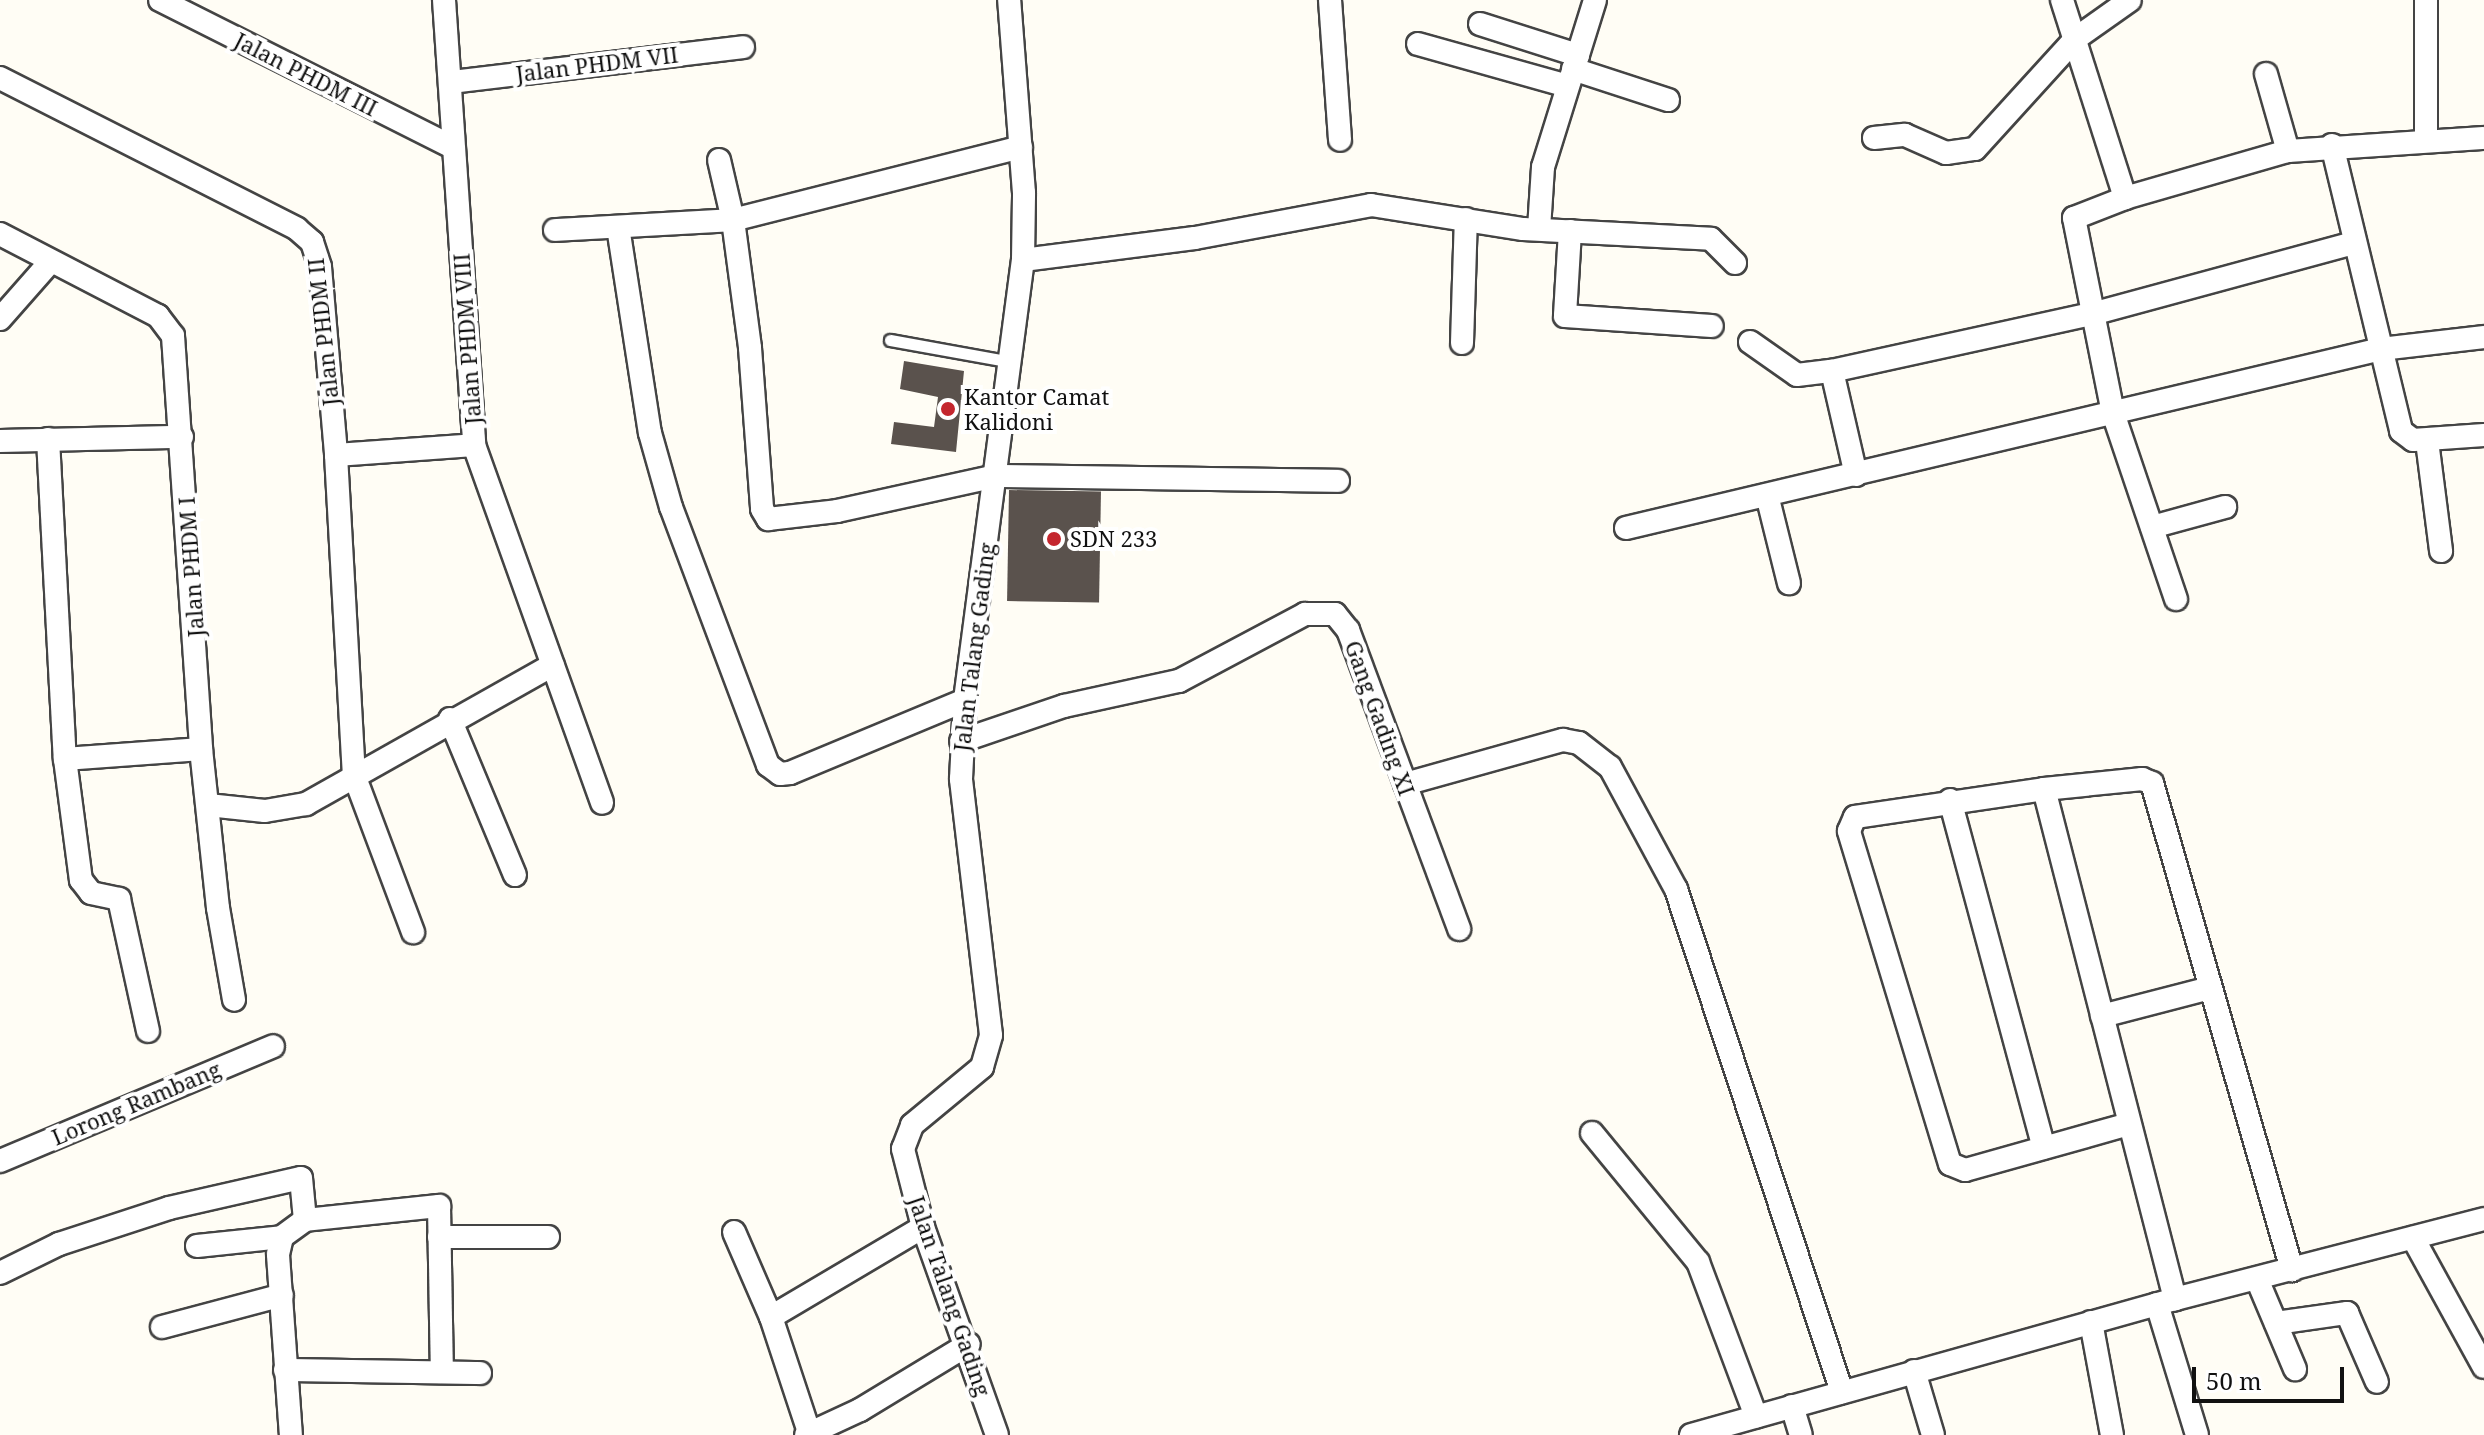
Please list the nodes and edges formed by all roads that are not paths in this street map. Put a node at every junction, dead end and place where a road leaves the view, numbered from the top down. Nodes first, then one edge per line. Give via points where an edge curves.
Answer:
1 (160, 0) edge
2 (444, 0) edge
3 (1009, 0) edge
4 (1330, 0) edge
5 (1595, 0) edge
6 (2062, 0) edge
7 (2130, 0) edge
8 (2426, 0) edge
9 (1480, 24) dead end
10 (2075, 39) junction
11 (1418, 44) dead end
12 (743, 47) dead end
13 (1573, 70) junction
14 (2266, 74) dead end
15 (0, 78) edge
16 (451, 82) junction
17 (1668, 100) dead end
18 (1874, 138) dead end
19 (2484, 138) edge
20 (2426, 139) junction
21 (1340, 140) dead end
22 (2332, 145) junction
23 (452, 147) junction
24 (1021, 147) junction
25 (2288, 151) junction
26 (719, 160) dead end
27 (2125, 198) junction
28 (1466, 219) junction
29 (733, 220) junction
30 (618, 227) junction
31 (1539, 229) junction
32 (555, 230) dead end
33 (1570, 231) junction
34 (0, 234) edge
35 (2354, 243) junction
36 (1023, 260) junction
37 (51, 261) junction
38 (1735, 263) dead end
39 (2092, 314) junction
40 (0, 319) edge
41 (1712, 326) dead end
42 (2484, 337) edge
43 (890, 340) dead end
44 (1750, 342) dead end
45 (1462, 343) dead end
46 (2381, 349) junction
47 (1007, 361) junction
48 (1832, 371) junction
49 (2113, 413) junction
50 (2484, 435) edge
51 (182, 437) junction
52 (48, 439) junction
53 (0, 441) edge
54 (2427, 441) junction
55 (474, 445) junction
56 (336, 455) junction
57 (1856, 475) junction
58 (996, 476) junction
59 (1338, 481) dead end
60 (1767, 495) junction
61 (2225, 507) dead end
62 (2152, 527) junction
63 (1626, 528) dead end
64 (2441, 551) dead end
65 (1789, 583) dead end
66 (2176, 599) dead end
67 (553, 665) junction
68 (965, 700) junction
69 (450, 719) junction
70 (961, 741) junction
71 (201, 749) junction
72 (65, 759) junction
73 (354, 775) junction
74 (1405, 784) junction
75 (2044, 789) junction
76 (1950, 800) junction
77 (602, 803) dead end
78 (208, 805) junction
79 (515, 875) dead end
80 (1459, 929) dead end
81 (413, 932) dead end
82 (2210, 988) junction
83 (234, 1000) dead end
84 (2102, 1016) junction
85 (148, 1031) dead end
86 (273, 1046) dead end
87 (2129, 1124) junction
88 (1592, 1133) dead end
89 (2044, 1148) junction
90 (0, 1161) edge
91 (2484, 1219) edge
92 (305, 1220) junction
93 (923, 1227) junction
94 (734, 1232) dead end
95 (282, 1237) junction
96 (439, 1237) junction
97 (548, 1237) dead end
98 (2413, 1238) junction
99 (197, 1246) dead end
100 (2292, 1270) junction
101 (0, 1273) edge
102 (2257, 1279) junction
103 (282, 1295) junction
104 (2166, 1301) junction
105 (771, 1317) junction
106 (2091, 1322) junction
107 (2276, 1323) junction
108 (162, 1327) dead end
109 (969, 1344) junction
110 (2484, 1367) edge
111 (2295, 1369) dead end
112 (285, 1370) junction
113 (1914, 1371) junction
114 (442, 1372) junction
115 (480, 1373) dead end
116 (2377, 1382) dead end
117 (1842, 1392) junction
118 (1792, 1406) junction
119 (1756, 1416) junction
120 (809, 1434) edge
121 (291, 1435) edge
122 (997, 1435) edge
123 (1691, 1435) edge
124 (1801, 1435) edge
125 (1933, 1435) edge
126 (2112, 1435) edge
127 (2197, 1435) edge

1 - 23 street, Jalan PHDM III
2 - 16 street, Jalan PHDM VIII
3 - 24 street, Jalan Talang Gading
4 - 21 street
5 - 13 street
6 - 10 street
7 - 10 street
8 - 20 street
9 - 13 street
10 - 18 street via 1975,149 1946,153 1905,135
10 - 27 street
11 - 13 street
12 - 16 street, Jalan PHDM VII
13 - 17 street
13 - 31 street via 1543,167
14 - 25 street
15 - 56 street, Jalan PHDM II via 307,236 320,267
16 - 23 street, Jalan PHDM VIII
19 - 20 street
20 - 22 street
22 - 25 street
22 - 35 street
23 - 55 street, Jalan PHDM VIII
24 - 29 street
24 - 36 street, Jalan Talang Gading
25 - 27 street
26 - 29 street
27 - 39 street via 2074,218
28 - 31 street
28 - 36 street via 1371,205 1195,238
28 - 45 street
29 - 30 street
29 - 58 street via 766,517 778,521 837,511
30 - 32 street
30 - 68 street via 658,462 768,765 780,774 790,773
31 - 33 street
33 - 38 street via 1711,239
33 - 41 street via 1565,316
34 - 37 street, Jalan PHDM I
35 - 39 street
35 - 46 street
36 - 47 street, Jalan Talang Gading
37 - 40 street
37 - 51 street, Jalan PHDM I via 158,316 170,328
39 - 48 street
39 - 49 street
42 - 46 street
43 - 47 lane
44 - 48 street via 1797,375
46 - 49 street
46 - 54 street via 2401,431
47 - 58 street, Jalan Talang Gading
48 - 57 street
49 - 57 street
49 - 62 street
50 - 54 street
51 - 52 street
51 - 71 street, Jalan PHDM I
52 - 53 street
52 - 72 street
54 - 64 street
55 - 56 street
55 - 67 street, Jalan PHDM VIII
56 - 73 street, Jalan PHDM II
57 - 60 street
58 - 59 street
58 - 68 street, Jalan Talang Gading
60 - 63 street
60 - 65 street
61 - 62 street
62 - 66 street
67 - 69 street
67 - 77 street, Jalan PHDM VIII
68 - 70 street, Jalan Talang Gading
69 - 73 street
69 - 79 street
70 - 74 street, Gang Gading XI via 1064,706 1179,681 1305,614 1327,612 1348,630
70 - 93 street, Jalan Talang Gading via 965,848 991,1035 982,1067 906,1134 903,1157
71 - 72 street
71 - 78 street, Jalan PHDM I
72 - 85 street via 81,880 91,893 119,899
73 - 78 street via 306,804 283,809
73 - 81 street, Jalan PHDM II
74 - 80 street, Gang Gading XI
74 - 117 street via 1563,740 1579,743 1610,767 1676,889
75 - 76 street
75 - 82 street via 2142,779 2152,783
75 - 84 street
76 - 89 street
76 - 89 street via 1860,814 1849,831 1950,1164 1965,1170
78 - 83 street, Jalan PHDM I
82 - 84 street
82 - 100 street
84 - 87 street
86 - 90 street, Lorong Rambang
87 - 89 street
87 - 104 street
88 - 119 street via 1698,1262
91 - 98 street
92 - 95 street
92 - 96 street via 439,1206
92 - 101 street via 304,1182 288,1180 100,1230
93 - 105 street
93 - 109 street, Jalan Talang Gading
94 - 105 street
95 - 99 street
95 - 103 street
96 - 97 street
96 - 114 street
98 - 100 street
98 - 110 street
100 - 102 street
102 - 104 street
102 - 107 street
103 - 108 street
103 - 112 street
104 - 106 street
104 - 127 street
105 - 120 street
106 - 113 street
106 - 126 street
107 - 111 street
107 - 116 street via 2347,1313
109 - 120 street via 860,1410
109 - 122 street, Jalan Talang Gading
112 - 114 street
112 - 121 street
113 - 117 street
113 - 125 street
114 - 115 street
117 - 118 street
118 - 119 street
118 - 124 street
119 - 123 street

